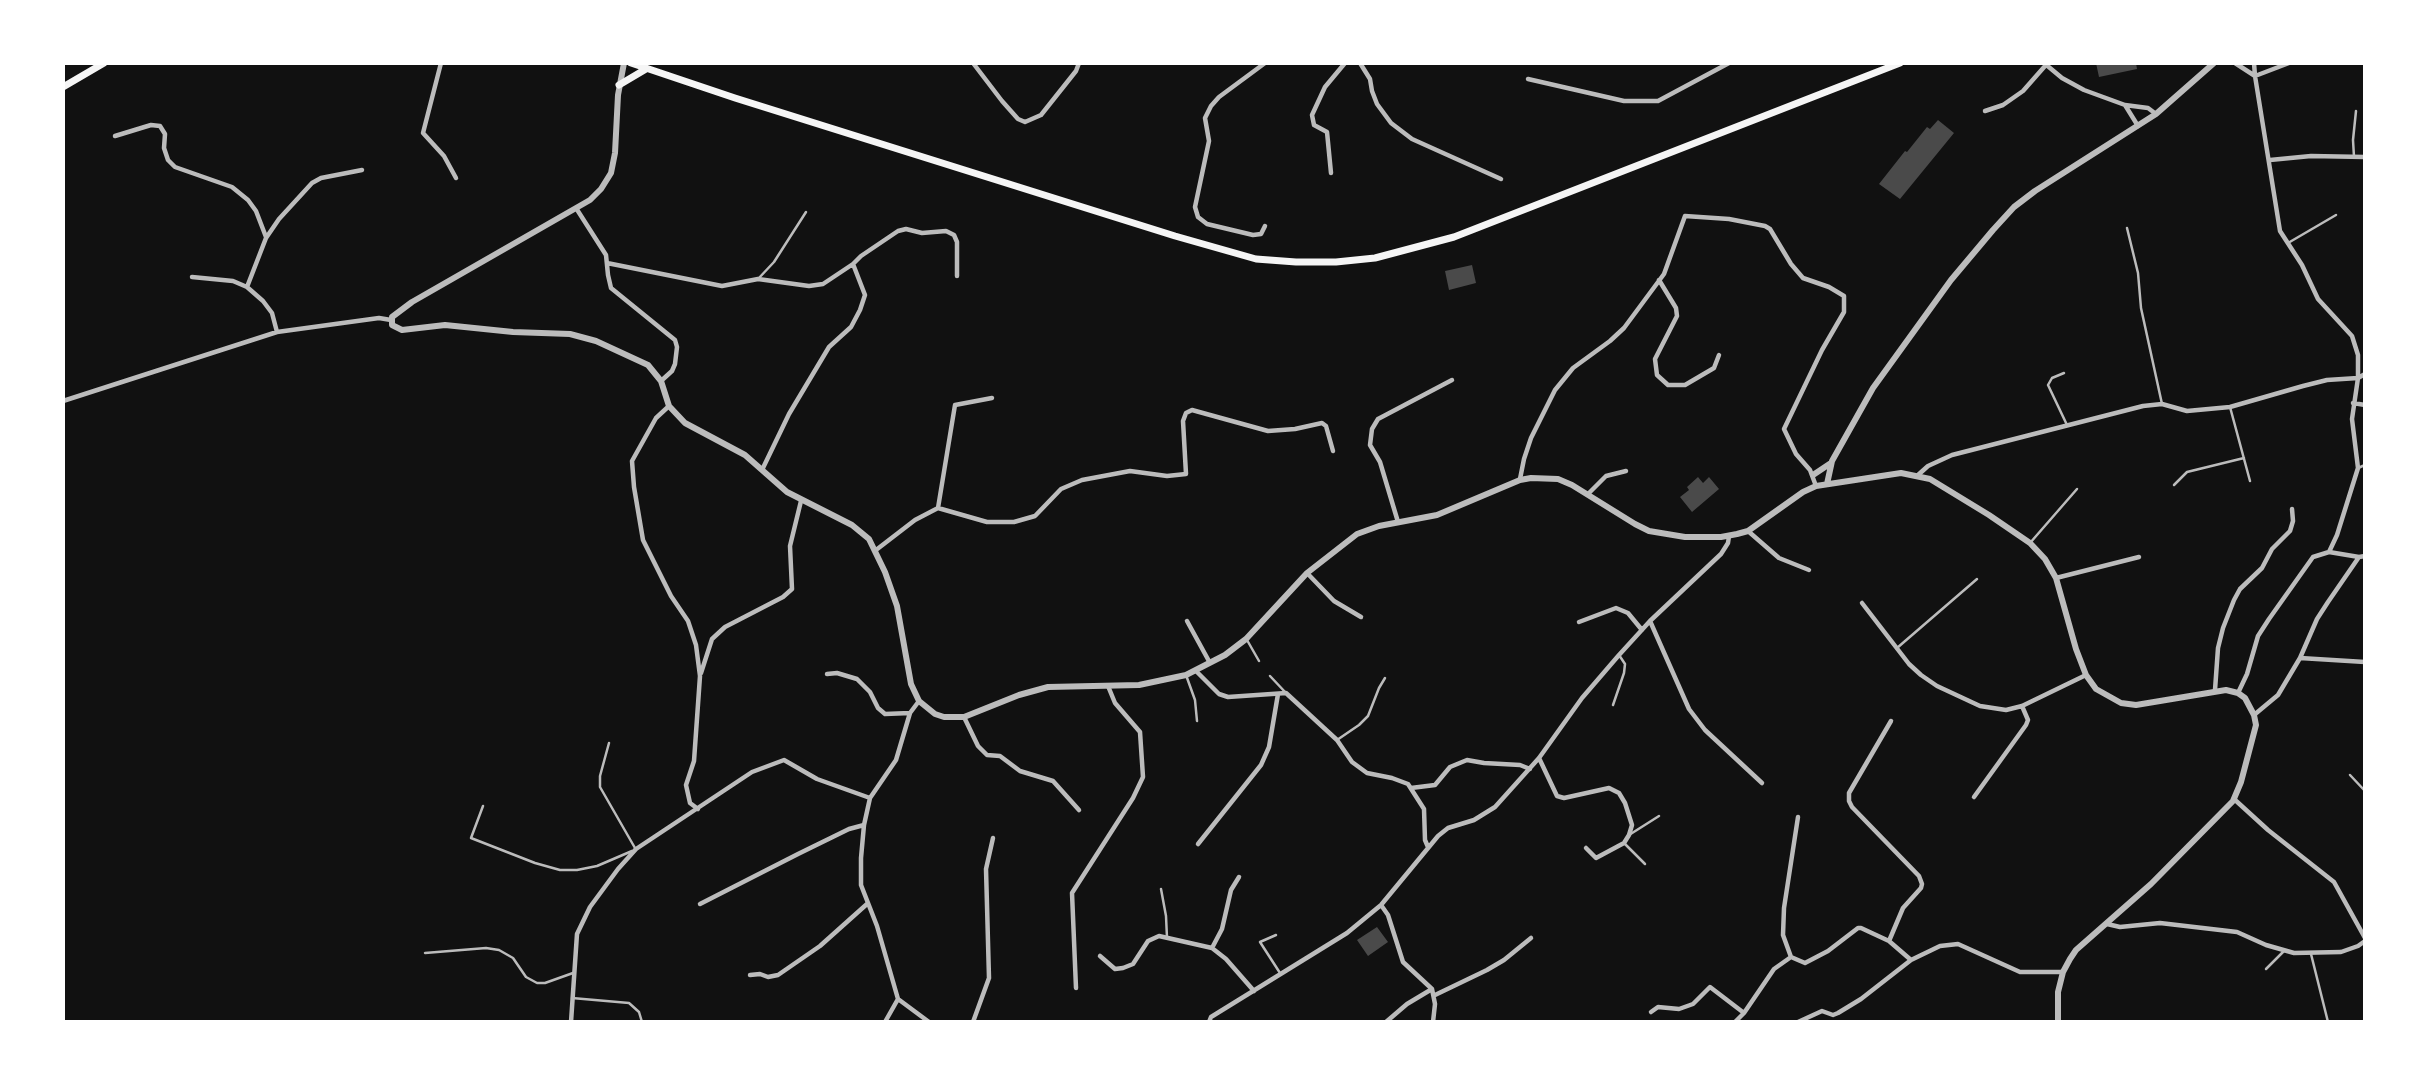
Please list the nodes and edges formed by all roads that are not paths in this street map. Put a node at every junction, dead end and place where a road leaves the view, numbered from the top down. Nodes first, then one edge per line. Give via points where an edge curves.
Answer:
1 (104, 63) edge
2 (441, 63) edge
3 (624, 63) edge
4 (631, 63) edge
5 (973, 63) edge
6 (1079, 63) edge
7 (1265, 63) edge
8 (1345, 63) edge
9 (1360, 63) edge
10 (1729, 63) edge
11 (1900, 63) edge
12 (2214, 63) edge
13 (2235, 63) edge
14 (2255, 63) edge
15 (2289, 63) edge
16 (2045, 64) edge
17 (646, 69) junction
18 (2255, 76) junction
19 (1528, 79) dead end
20 (620, 85) junction
21 (63, 87) edge
22 (2124, 105) junction
23 (1985, 111) dead end
24 (2356, 111) dead end
25 (2156, 114) junction
26 (2138, 127) junction
27 (115, 136) dead end
28 (2354, 157) junction
29 (2365, 157) edge
30 (2270, 160) junction
31 (362, 170) dead end
32 (1331, 173) dead end
33 (456, 178) dead end
34 (1501, 179) dead end
35 (576, 208) junction
36 (806, 212) dead end
37 (2336, 215) dead end
38 (1265, 226) dead end
39 (2127, 228) dead end
40 (266, 238) junction
41 (2288, 243) junction
42 (607, 263) junction
43 (853, 264) junction
44 (957, 275) dead end
45 (192, 277) dead end
46 (758, 279) junction
47 (1659, 280) junction
48 (247, 287) junction
49 (391, 320) junction
50 (277, 332) junction
51 (1719, 355) dead end
52 (2064, 373) dead end
53 (2365, 374) edge
54 (2358, 378) junction
55 (1452, 380) dead end
56 (661, 381) junction
57 (992, 398) dead end
58 (63, 401) edge
59 (2353, 403) junction
60 (2162, 404) junction
61 (669, 405) junction
62 (2365, 405) edge
63 (2230, 407) junction
64 (2067, 425) junction
65 (1333, 451) dead end
66 (2245, 457) junction
67 (1832, 462) junction
68 (2365, 465) edge
69 (2358, 468) junction
70 (762, 471) junction
71 (1626, 471) dead end
72 (1813, 475) junction
73 (1918, 475) junction
74 (1520, 480) junction
75 (2250, 481) dead end
76 (1827, 484) junction
77 (2174, 485) dead end
78 (1816, 486) junction
79 (2077, 489) dead end
80 (1588, 494) junction
81 (801, 501) junction
82 (938, 508) junction
83 (2292, 509) dead end
84 (1398, 522) junction
85 (1748, 531) junction
86 (1729, 536) junction
87 (2030, 543) junction
88 (876, 551) junction
89 (2329, 552) junction
90 (2362, 556) edge
91 (2139, 557) dead end
92 (1808, 570) dead end
93 (1307, 573) junction
94 (2056, 578) junction
95 (1978, 579) dead end
96 (1862, 603) dead end
97 (1361, 617) dead end
98 (1188, 621) dead end
99 (1650, 621) junction
100 (1579, 622) dead end
101 (1642, 630) junction
102 (1246, 639) junction
103 (1897, 648) junction
104 (1619, 655) junction
105 (2300, 658) junction
106 (1259, 661) dead end
107 (2365, 662) edge
108 (1210, 664) junction
109 (1196, 671) junction
110 (827, 674) dead end
111 (1186, 675) junction
112 (2086, 675) junction
113 (700, 676) junction
114 (1270, 676) dead end
115 (1385, 678) dead end
116 (1108, 686) junction
117 (2215, 690) junction
118 (1286, 693) junction
119 (2238, 693) junction
120 (1278, 694) junction
121 (919, 701) junction
122 (1613, 705) dead end
123 (2022, 706) junction
124 (910, 713) junction
125 (2254, 715) junction
126 (964, 717) junction
127 (1197, 721) dead end
128 (1891, 722) dead end
129 (1337, 740) junction
130 (610, 743) dead end
131 (1539, 758) junction
132 (1530, 769) junction
133 (2350, 775) dead end
134 (1762, 783) dead end
135 (1411, 788) junction
136 (2365, 791) edge
137 (1974, 797) dead end
138 (870, 798) junction
139 (2234, 799) junction
140 (483, 806) dead end
141 (698, 809) junction
142 (1079, 810) dead end
143 (1658, 816) dead end
144 (1798, 817) dead end
145 (864, 825) junction
146 (1629, 835) junction
147 (993, 838) dead end
148 (1624, 843) junction
149 (1198, 844) dead end
150 (1428, 847) junction
151 (1586, 848) dead end
152 (636, 849) junction
153 (1646, 864) dead end
154 (1239, 877) dead end
155 (1161, 889) dead end
156 (700, 904) dead end
157 (867, 904) junction
158 (1381, 905) junction
159 (2107, 925) junction
160 (1276, 935) dead end
161 (1167, 938) junction
162 (1531, 938) dead end
163 (2365, 940) edge
164 (1889, 941) junction
165 (1212, 948) junction
166 (2284, 951) junction
167 (425, 953) dead end
168 (2311, 954) junction
169 (1100, 956) dead end
170 (1791, 957) junction
171 (1912, 960) junction
172 (2266, 969) dead end
173 (576, 972) junction
174 (2063, 972) junction
175 (1280, 973) junction
176 (750, 975) dead end
177 (1076, 988) dead end
178 (1432, 989) junction
179 (1254, 991) junction
180 (1434, 995) junction
181 (572, 998) junction
182 (898, 999) junction
183 (1651, 1012) dead end
184 (1744, 1013) junction
185 (571, 1022) edge
186 (642, 1022) edge
187 (885, 1022) edge
188 (929, 1022) edge
189 (973, 1022) edge
190 (1209, 1022) edge
191 (1385, 1022) edge
192 (1433, 1022) edge
193 (1735, 1022) edge
194 (1798, 1022) edge
195 (2058, 1022) edge
196 (2328, 1022) edge

1 - 21 main road
2 - 33 street via 423,134 444,156
3 - 20 street
4 - 17 main road
5 - 6 street via 1025,122 1041,115
7 - 38 street via 1219,97 1205,118 1209,141 1195,207 1207,224 1253,235 1261,234
8 - 32 street via 1325,87 1312,114 1314,125 1327,132
9 - 34 street via 1377,104 1391,123 1412,139
10 - 19 street via 1658,102 1624,101
11 - 17 main road via 1454,237 1375,258 1336,262 1256,259
12 - 25 street
13 - 18 street
14 - 18 street
15 - 18 street
16 - 22 street via 2084,90
16 - 23 street via 2023,91
17 - 20 main road
18 - 30 street
20 - 35 street via 611,173 601,189
22 - 25 street via 2148,108
22 - 26 street
24 - 28 lane
25 - 26 street
26 - 67 street via 2014,207 1951,281 1880,377
27 - 40 street via 160,126 167,159 175,167 232,187 257,211
28 - 29 street
28 - 30 street
30 - 41 street via 2277,220
31 - 40 street via 312,183
35 - 42 street
35 - 49 street via 428,293
36 - 46 lane
37 - 41 lane
39 - 60 lane
40 - 48 street
41 - 54 street via 2318,299 2352,336
42 - 46 street via 722,286
42 - 56 street via 611,288 675,340 673,371
43 - 44 street via 898,231 946,231 957,242
43 - 46 street via 822,284
43 - 70 street via 865,295 860,310 851,327 829,347
45 - 48 street
47 - 51 street via 1677,316 1655,359 1657,375 1668,385 1685,385 1714,368
47 - 72 street via 1685,216 1729,219 1770,229 1803,278 1844,296 1844,312 1784,429
47 - 74 street via 1624,328 1573,368 1555,390 1531,438
48 - 50 street via 272,313
49 - 50 street
49 - 56 street via 394,328 402,330 445,325 570,334 638,359
50 - 58 street
52 - 64 lane via 2052,378 2048,386
53 - 54 street
54 - 59 street
54 - 63 street via 2327,380
55 - 84 street via 1378,419 1372,429 1370,445 1380,462
56 - 61 street
57 - 82 street via 955,405
59 - 62 street
59 - 69 street
60 - 63 street via 2187,411
60 - 64 street
61 - 70 street via 685,423 734,448
61 - 113 street via 656,418 632,461 634,488 643,540 688,621
63 - 66 lane
64 - 73 street via 1952,455
65 - 82 street via 1322,423 1268,431 1192,410 1183,421 1186,474 1130,471 1082,480 1060,489 1035,516 1014,522 987,522
66 - 75 lane
66 - 77 lane via 2186,472
67 - 72 street
67 - 76 street
68 - 69 lane
69 - 89 street
70 - 81 street
71 - 80 street via 1606,476
72 - 78 street
73 - 76 street via 1901,473
73 - 87 street via 1948,489
74 - 80 street via 1558,479
74 - 84 street via 1437,515
76 - 78 street
78 - 85 street
79 - 87 lane
80 - 86 street via 1649,531 1685,537
81 - 88 street via 861,531
81 - 113 street via 790,546 792,589 712,639
82 - 88 street
83 - 117 street via 2290,531 2234,600 2218,648
84 - 93 street via 1357,534
85 - 86 street
85 - 92 street via 1779,558
86 - 99 street via 1721,554
87 - 94 street
88 - 121 street via 897,606 911,684
89 - 90 street
89 - 119 street via 2313,557 2258,636
90 - 105 street via 2317,619
91 - 94 street
93 - 97 street via 1334,601
93 - 102 street
94 - 112 street
95 - 103 lane
96 - 103 street
98 - 108 street
99 - 101 street
99 - 134 street via 1689,709
100 - 101 street via 1616,608 1629,614
101 - 104 street
102 - 106 lane
102 - 108 street
103 - 123 street via 1921,675 1959,698 1993,709
104 - 122 lane via 1624,673
104 - 131 street
105 - 107 street
105 - 125 street via 2278,695
108 - 109 street
109 - 111 street
109 - 120 street via 1219,694
110 - 124 street via 857,678 885,714
111 - 116 street
111 - 127 lane
112 - 117 street via 2107,698 2136,705
112 - 123 street
113 - 141 street via 694,761 686,785 690,803
114 - 118 lane
115 - 129 lane via 1368,716
116 - 126 street via 1048,688
116 - 177 street via 1115,703 1140,732 1143,777 1072,893
117 - 119 street
118 - 120 street
118 - 129 street
119 - 125 street
120 - 149 street via 1269,747 1261,765
121 - 124 street
121 - 126 street via 935,714
123 - 137 street via 2026,725
124 - 138 street via 896,760
125 - 139 street via 2254,736
126 - 142 street via 987,755 1000,756 1028,775 1053,780
128 - 164 street via 1849,793 1853,807 1922,884 1903,908
129 - 135 street via 1352,762 1367,773 1402,781
130 - 152 lane via 600,787
131 - 132 street
131 - 146 street via 1557,796 1609,789 1619,793 1632,824
132 - 135 street via 1467,760 1450,767 1435,785
132 - 150 street via 1495,807 1448,828
133 - 136 lane
135 - 150 street via 1424,809
138 - 141 street via 817,779 784,760 752,772
138 - 145 street
139 - 159 street
139 - 163 street via 2334,882
140 - 152 lane via 471,838 560,870 597,866
141 - 152 street
143 - 146 lane
144 - 170 street via 1784,908 1783,935
145 - 156 street
145 - 157 street via 862,885
146 - 148 street
147 - 189 street via 986,869 989,978
148 - 151 street via 1596,858
148 - 153 lane
150 - 158 street
152 - 173 street via 590,907 578,934
154 - 165 street
155 - 161 lane
157 - 176 street via 820,946 778,975
157 - 182 street
158 - 175 street via 1347,933
158 - 178 street via 1403,962
159 - 166 street via 2160,923 2238,932
159 - 174 street via 2076,950
160 - 175 lane via 1260,942
161 - 165 street
161 - 169 street via 1148,941 1133,964 1123,968 1115,969
162 - 180 street via 1488,970
163 - 168 street via 2341,952
164 - 170 street via 1858,928 1805,963
164 - 171 street
165 - 179 street
166 - 168 street
166 - 172 lane
167 - 173 lane via 499,950 537,983
168 - 196 lane
170 - 184 street via 1774,969
171 - 174 street via 1940,946 1958,944 2020,972
171 - 194 street via 1838,1013 1822,1011
173 - 181 street
174 - 195 street
175 - 179 street
178 - 180 street
178 - 191 street
179 - 190 street
180 - 192 street
181 - 185 street
181 - 186 lane via 629,1003
182 - 187 street
182 - 188 street
183 - 184 street via 1658,1007 1679,1009 1693,1004 1710,987
184 - 193 street

